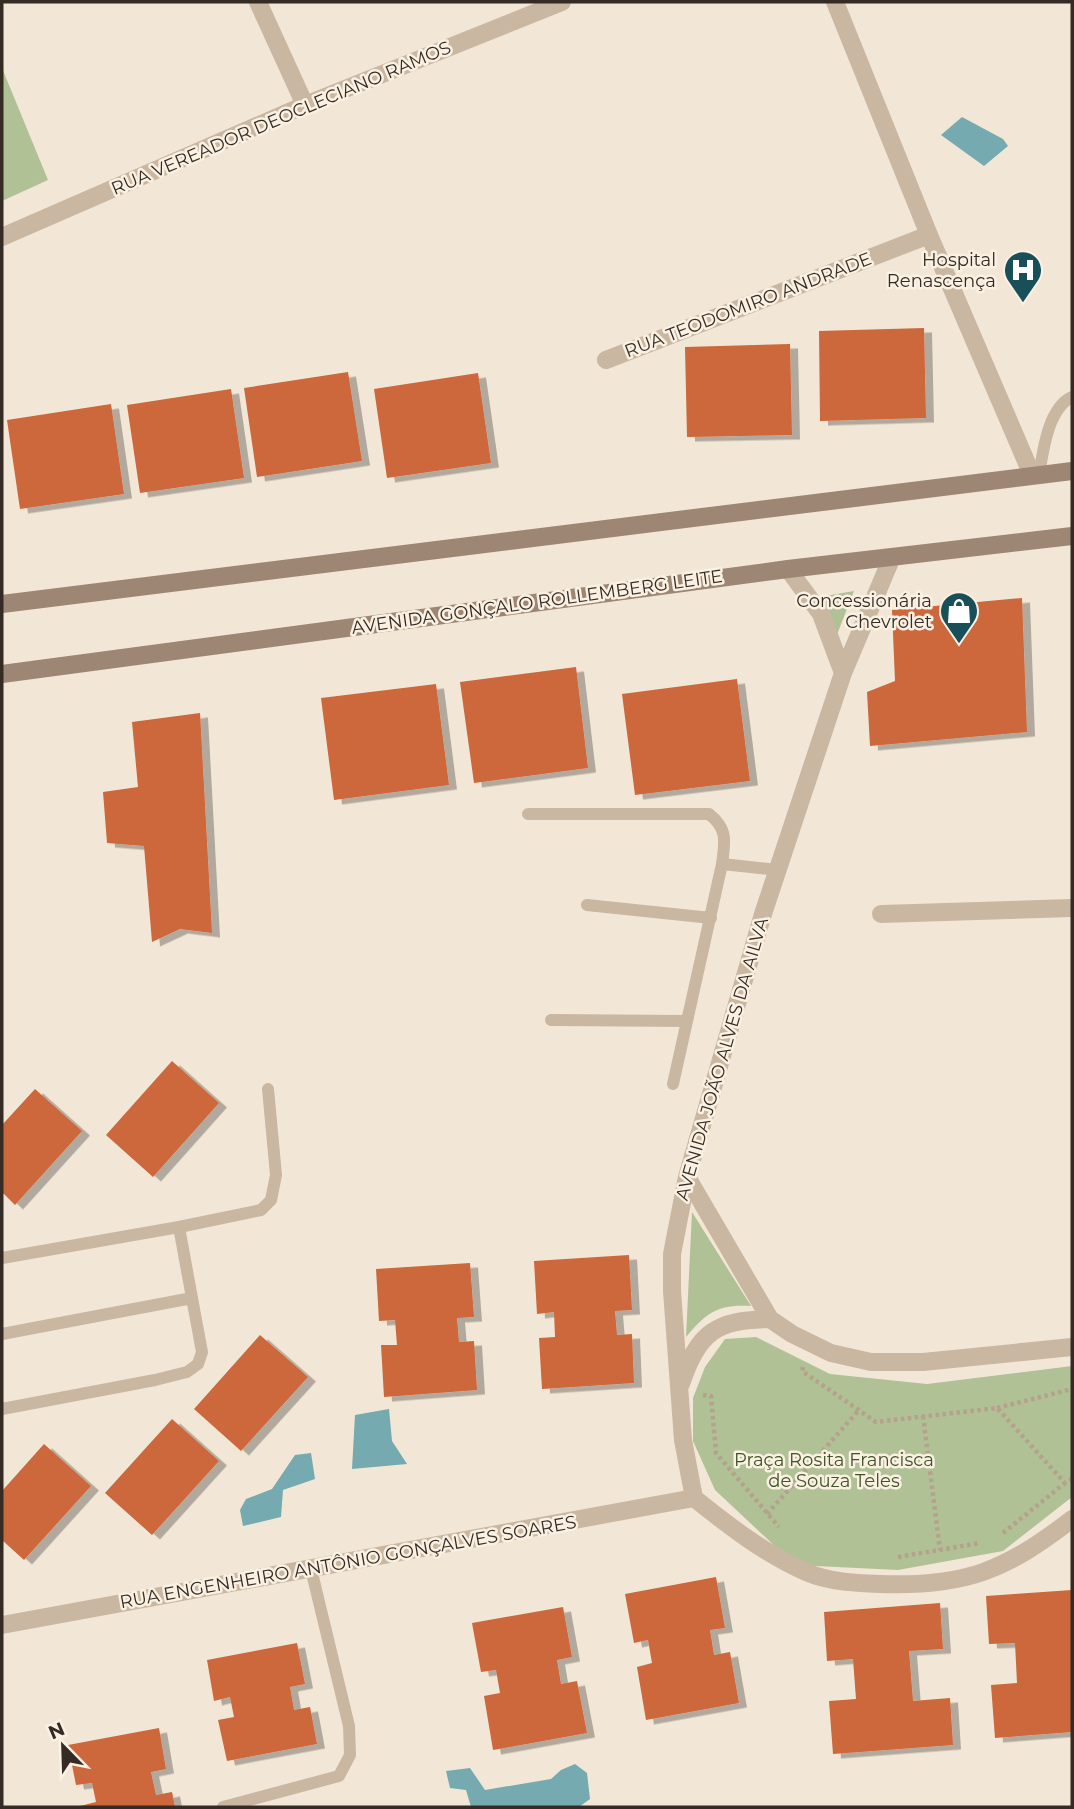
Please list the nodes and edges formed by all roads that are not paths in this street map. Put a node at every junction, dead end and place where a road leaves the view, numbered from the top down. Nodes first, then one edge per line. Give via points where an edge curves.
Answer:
1 (258, 2) edge
2 (562, 2) edge
3 (835, 2) edge
4 (305, 105) junction
5 (929, 235) junction
6 (2, 237) edge
7 (606, 359) dead end
8 (1072, 397) edge
9 (1072, 471) edge
10 (1035, 475) junction
11 (1072, 536) edge
12 (891, 557) junction
13 (788, 569) junction
14 (2, 604) edge
15 (843, 673) junction
16 (2, 674) edge
17 (528, 814) dead end
18 (722, 864) junction
19 (778, 870) junction
20 (587, 905) dead end
21 (1072, 908) edge
22 (881, 914) dead end
23 (711, 918) junction
24 (551, 1020) dead end
25 (687, 1020) junction
26 (673, 1084) dead end
27 (268, 1089) dead end
28 (687, 1177) junction
29 (179, 1227) junction
30 (2, 1258) edge
31 (192, 1298) junction
32 (770, 1319) junction
33 (2, 1334) edge
34 (1072, 1347) edge
35 (678, 1391) junction
36 (2, 1409) edge
37 (694, 1499) junction
38 (1072, 1519) edge
39 (311, 1569) junction
40 (2, 1625) edge
41 (223, 1807) edge

1 - 4 street
2 - 4 street, RUA VEREADOR DEOCLECIANO RAMOS
3 - 5 street
4 - 6 street, RUA VEREADOR DEOCLECIANO RAMOS
5 - 7 street, RUA TEODOMIRO ANDRADE
5 - 10 street
8 - 10 lane via 1046,432
9 - 10 main road
10 - 14 main road
11 - 12 main road, AVENIDA GONÇALO ROLLEMBERG LEITE
12 - 13 main road, AVENIDA GONÇALO ROLLEMBERG LEITE
12 - 15 street, AVENIDA JOÃO ALVES DA AILVA
13 - 15 street via 821,614
13 - 16 main road, AVENIDA GONÇALO ROLLEMBERG LEITE
15 - 19 street, AVENIDA JOÃO ALVES DA AILVA
17 - 18 lane via 709,814 720,823 725,842
18 - 19 lane
18 - 23 lane
19 - 28 street, AVENIDA JOÃO ALVES DA AILVA
20 - 23 lane
21 - 22 street
23 - 25 lane
24 - 25 lane
25 - 26 lane
27 - 29 lane via 276,1175 271,1200 261,1210
28 - 32 street
28 - 35 street, AVENIDA JOÃO ALVES DA AILVA via 672,1254
29 - 30 lane
29 - 31 lane
31 - 33 lane
31 - 36 lane via 202,1352 198,1364 187,1371
32 - 34 street via 831,1353 872,1362 923,1362
32 - 35 street via 725,1324 707,1335 692,1354
35 - 37 street, AVENIDA JOÃO ALVES DA AILVA
37 - 38 street via 774,1556 845,1583 956,1581 1020,1557
37 - 39 street, RUA ENGENHEIRO ANTÔNIO GONÇALVES SOARES
39 - 40 street, RUA ENGENHEIRO ANTÔNIO GONÇALVES SOARES
39 - 41 lane via 349,1726 350,1755 339,1776

